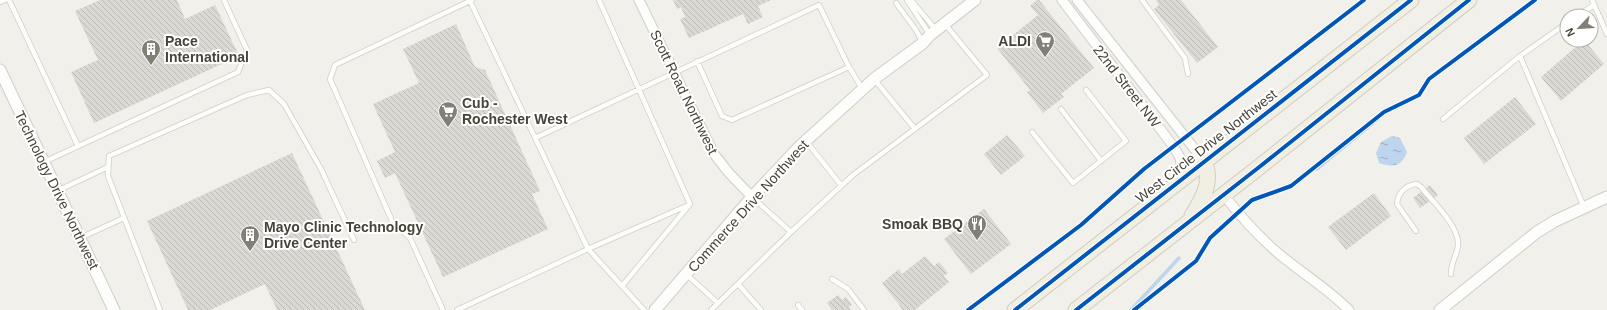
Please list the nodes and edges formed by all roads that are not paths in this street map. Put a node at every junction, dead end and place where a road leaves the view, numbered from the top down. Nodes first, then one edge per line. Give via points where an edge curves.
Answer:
1 (5, 0) edge
2 (9, 0) edge
3 (224, 0) edge
4 (599, 0) edge
5 (639, 0) edge
6 (907, 0) edge
7 (911, 0) edge
8 (975, 0) edge
9 (1062, 0) edge
10 (1077, 0) edge
11 (1142, 0) edge
12 (1411, 0) edge
13 (1469, 0) edge
14 (471, 1) edge
15 (0, 2) edge
16 (1593, 2) edge
17 (896, 3) dead end
18 (1559, 29) edge
19 (934, 33) junction
20 (1607, 34) edge
21 (1520, 56) junction
22 (697, 61) junction
23 (849, 67) junction
24 (0, 70) edge
25 (674, 72) junction
26 (1188, 74) dead end
27 (874, 79) junction
28 (639, 89) junction
29 (863, 90) junction
30 (1086, 90) dead end
31 (1061, 109) dead end
32 (1443, 119) dead end
33 (915, 129) junction
34 (1032, 132) dead end
35 (535, 138) junction
36 (806, 141) junction
37 (78, 146) junction
38 (1101, 161) junction
39 (1204, 161) junction
40 (44, 162) junction
41 (108, 167) junction
42 (1184, 177) junction
43 (841, 185) junction
44 (57, 191) junction
45 (1224, 195) junction
46 (752, 197) junction
47 (1607, 197) edge
48 (690, 204) junction
49 (1584, 208) junction
50 (124, 218) junction
51 (1189, 222) junction
52 (791, 232) junction
53 (1416, 232) dead end
54 (80, 238) junction
55 (354, 240) dead end
56 (588, 249) junction
57 (686, 274) junction
58 (1451, 274) dead end
59 (832, 279) dead end
60 (738, 284) junction
61 (622, 286) junction
62 (718, 303) junction
63 (798, 305) dead end
64 (114, 310) edge
65 (160, 310) edge
66 (443, 310) edge
67 (457, 310) edge
68 (644, 310) edge
69 (654, 310) edge
70 (712, 310) edge
71 (761, 310) edge
72 (802, 310) edge
73 (864, 310) edge
74 (1015, 310) edge
75 (1076, 310) edge
76 (1349, 310) edge
77 (1440, 310) edge

1 - 15 lane
2 - 37 lane
3 - 37 lane via 247,50 238,72
4 - 28 lane
5 - 25 street, Scott Road Northwest
6 - 19 lane
7 - 19 lane
8 - 19 street, Commerce Drive Northwest
9 - 42 street, 22nd Street NW via 1174,147 1180,158
10 - 39 street, 22nd Street NW
11 - 26 lane via 1185,58
12 - 39 main road, West Circle Drive Northwest
13 - 45 main road
14 - 35 lane
14 - 66 lane via 335,65 330,79 392,221 410,238
16 - 20 lane
17 - 19 lane via 916,30
18 - 21 lane
19 - 27 street, Commerce Drive Northwest
19 - 33 lane via 987,75
21 - 32 lane
21 - 49 lane
22 - 23 lane via 722,116 732,120
22 - 23 lane via 819,5
22 - 25 lane
23 - 29 lane
24 - 40 street, Technology Drive Northwest
25 - 28 lane
25 - 46 street, Scott Road Northwest via 714,154 729,174
27 - 29 street, Commerce Drive Northwest
27 - 33 lane
28 - 35 lane
28 - 48 lane
29 - 36 street, Commerce Drive Northwest
30 - 38 lane via 1126,141
31 - 38 lane
33 - 43 lane
34 - 38 lane via 1073,183
35 - 56 lane
36 - 43 lane
36 - 46 street, Commerce Drive Northwest
37 - 40 lane
39 - 42 main road, West Circle Drive Northwest
39 - 51 main road via 1208,170 1206,188
40 - 44 street, Technology Drive Northwest
41 - 44 lane
41 - 50 lane via 108,176
41 - 55 lane via 109,156 247,95 269,90 284,104 321,169
42 - 74 main road, West Circle Drive Northwest
43 - 52 lane
44 - 54 street, Technology Drive Northwest
45 - 51 main road
45 - 76 street via 1279,254
46 - 52 lane
46 - 57 street, Commerce Drive Northwest
47 - 49 street
48 - 56 lane
48 - 61 lane
49 - 77 street via 1537,232
50 - 54 lane
50 - 65 lane
51 - 75 main road
52 - 60 lane
53 - 58 lane via 1397,204 1403,190 1417,184 1455,229 1458,246 1451,263
54 - 64 street, Technology Drive Northwest
56 - 61 lane
56 - 67 lane
57 - 62 lane
57 - 69 street, Commerce Drive Northwest
59 - 73 lane via 848,289
60 - 62 lane
60 - 71 lane
61 - 68 lane
62 - 70 lane
63 - 72 lane

